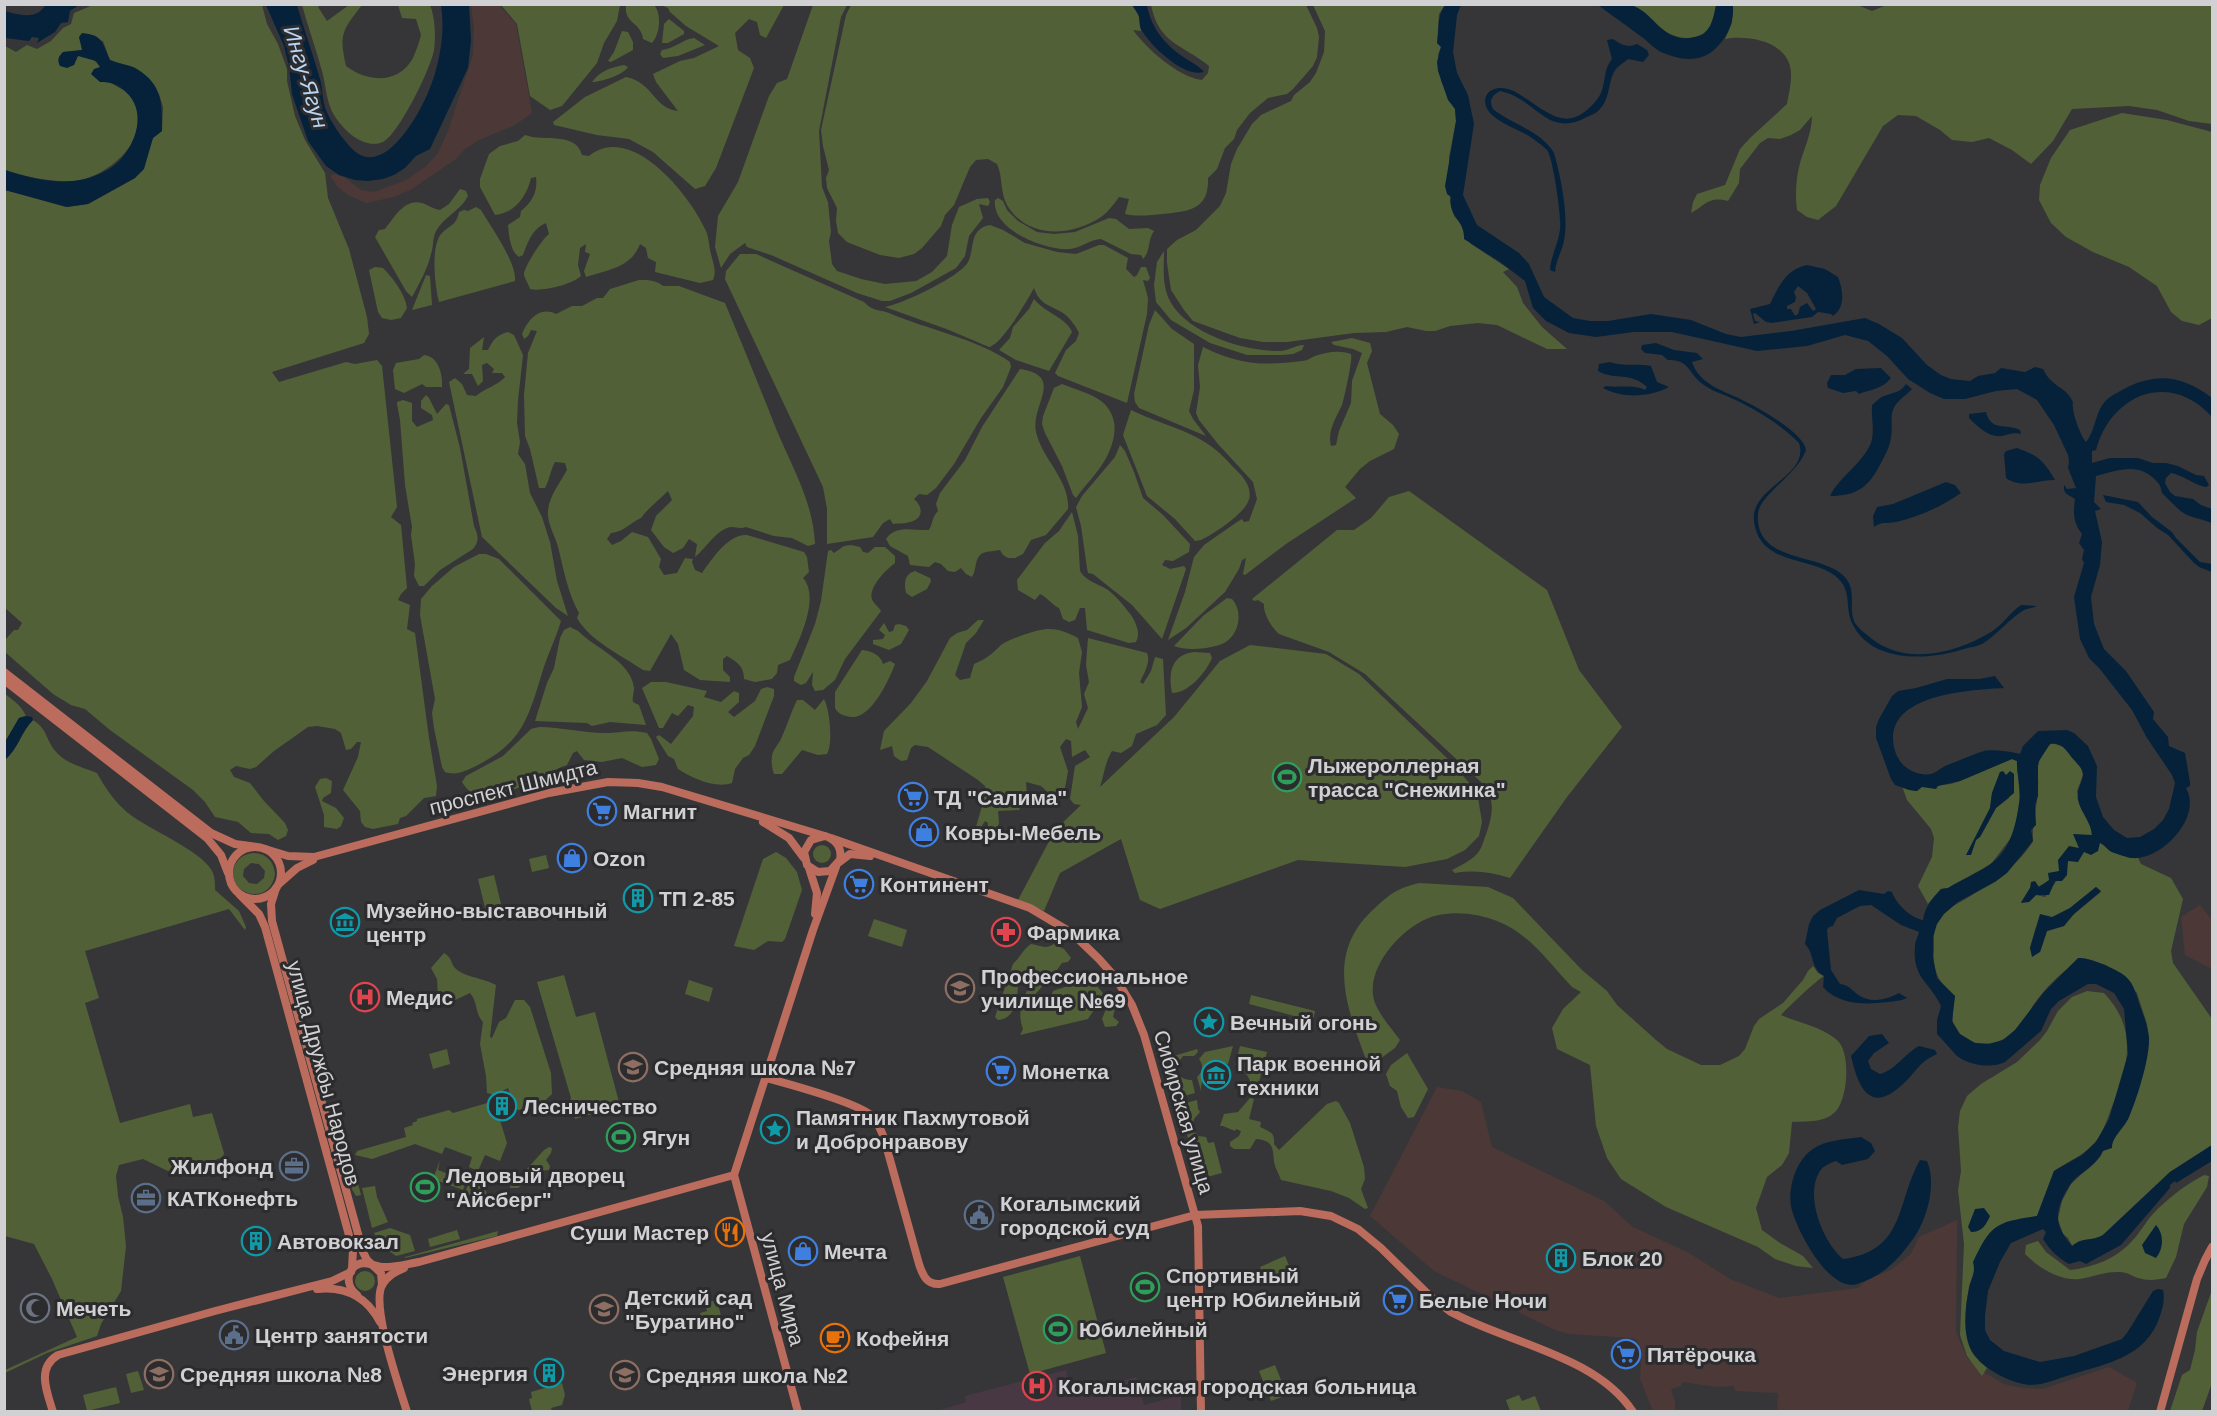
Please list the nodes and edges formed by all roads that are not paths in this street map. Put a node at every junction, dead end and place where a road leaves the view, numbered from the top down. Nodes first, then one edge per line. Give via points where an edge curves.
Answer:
1 (4, 672) edge
2 (4, 680) edge
3 (741, 811) junction
4 (828, 837) junction
5 (261, 848) junction
6 (329, 854) junction
7 (806, 863) junction
8 (837, 865) junction
9 (908, 866) junction
10 (228, 873) junction
11 (277, 887) junction
12 (240, 895) junction
13 (813, 930) junction
14 (766, 1078) junction
15 (734, 1175) junction
16 (1195, 1215) junction
17 (2212, 1247) edge
18 (419, 1262) junction
19 (372, 1265) junction
20 (351, 1271) junction
21 (382, 1286) junction
22 (298, 1290) junction
23 (358, 1296) junction
24 (384, 1330) junction
25 (53, 1412) edge
26 (406, 1412) edge
27 (798, 1412) edge
28 (1201, 1412) edge
29 (1633, 1412) edge
30 (2160, 1412) edge

1 - 5 street via 211,833 230,842
2 - 10 street via 207,838 221,855
3 - 4 street, проспект Шмидта
3 - 6 street, проспект Шмидта via 652,784 598,783
3 - 7 street, проспект Шмидта via 784,833
4 - 7 street via 815,837 808,843 804,852
4 - 8 street via 840,850
4 - 9 street, Сибирская улица
5 - 6 street, проспект Шмидта via 294,857
5 - 10 street via 238,853
5 - 11 street via 279,863
6 - 11 street, проспект Шмидта via 297,868
7 - 8 street via 823,873
7 - 13 street, проспект Шмидта via 817,893
8 - 9 street, Сибирская улица via 846,856 857,854
8 - 13 street
9 - 16 street, Сибирская улица via 1030,908 1072,933 1107,967 1139,1021
10 - 12 street
11 - 12 street via 260,899
11 - 19 street, улица Дружбы Народов via 271,904 272,921 364,1256
12 - 20 street, улица Дружбы Народов via 259,914 265,927 353,1250
13 - 14 street
14 - 15 street
14 - 16 street via 862,1110 875,1119 884,1138 918,1264 927,1281 934,1284
15 - 18 street
15 - 27 street, улица Мира
16 - 28 street, Сибирская улица via 1199,1242
16 - 29 street via 1300,1211 1340,1219 1365,1234 1444,1308 1590,1371 1615,1390
17 - 30 street via 2197,1280
18 - 19 street via 388,1267
18 - 21 street via 394,1272
19 - 20 street via 361,1264
19 - 21 street via 381,1273
20 - 22 street
20 - 23 street via 349,1285
21 - 23 street via 373,1296
21 - 24 street
22 - 23 street via 331,1288
22 - 25 street via 58,1355 49,1362 44,1377
23 - 24 street via 371,1307
24 - 26 street

